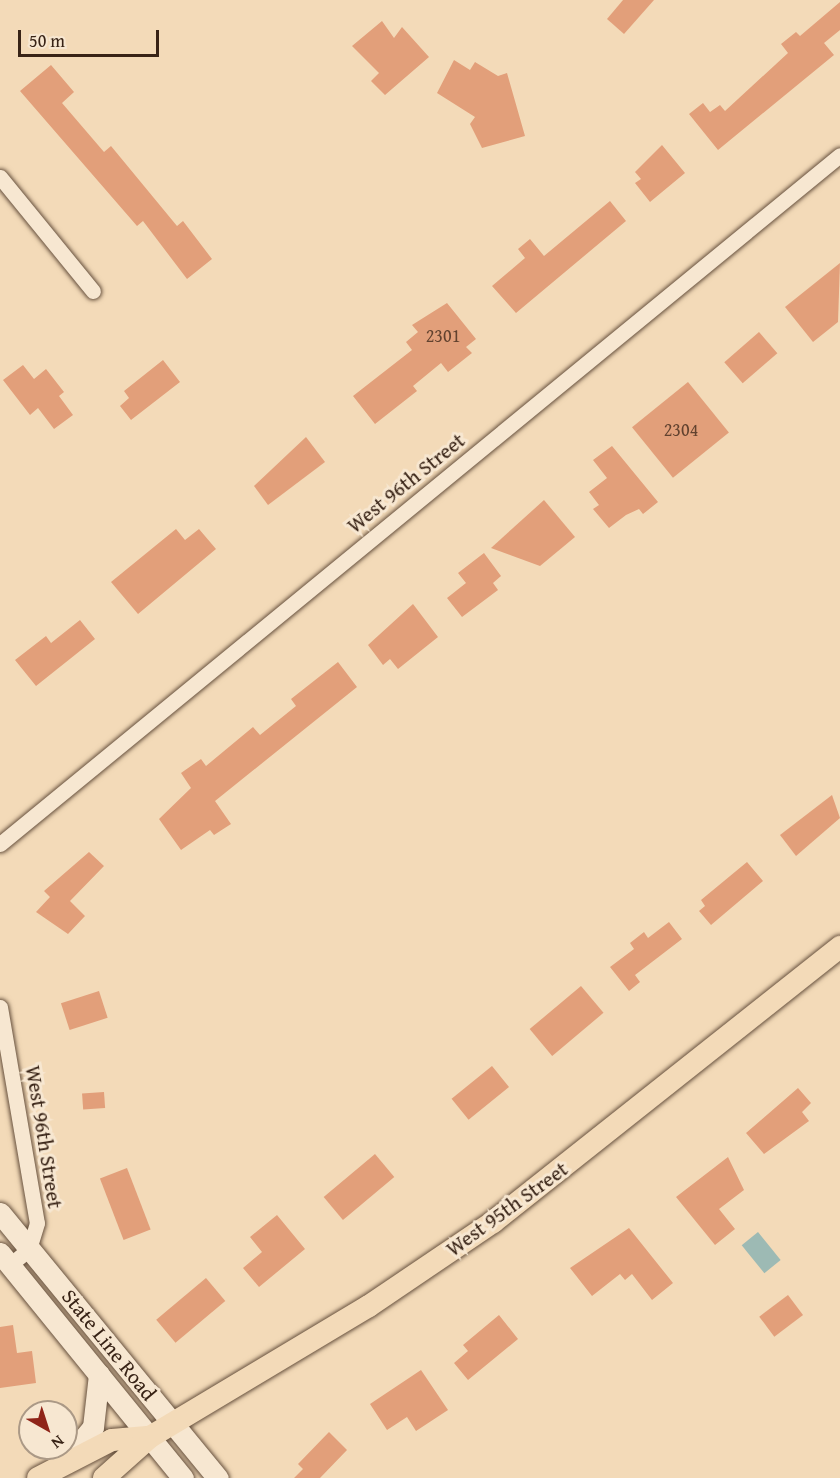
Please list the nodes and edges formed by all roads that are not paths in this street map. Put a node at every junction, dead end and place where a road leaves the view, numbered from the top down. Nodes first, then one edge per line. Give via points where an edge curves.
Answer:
1 (840, 154) edge
2 (0, 177) edge
3 (93, 291) dead end
4 (0, 844) edge
5 (840, 947) edge
6 (0, 1007) edge
7 (0, 1213) edge
8 (29, 1249) junction
9 (5, 1259) edge
10 (99, 1374) junction
11 (174, 1424) junction
12 (150, 1437) junction
13 (58, 1468) junction
14 (38, 1478) edge
15 (104, 1478) edge
16 (183, 1478) edge
17 (218, 1478) edge

1 - 4 street, West 96th Street via 48,800
2 - 3 street
5 - 11 main road, West 95th Street via 493,1222 369,1306
6 - 8 street, West 96th Street via 37,1223
7 - 8 main road, State Line Road
8 - 9 street
8 - 11 main road, State Line Road
9 - 10 main road, State Line Road
10 - 12 main road, State Line Road
10 - 13 main road via 93,1427
11 - 12 main road, West 95th Street
11 - 17 main road, State Line Road
12 - 13 main road via 112,1440
12 - 15 main road
12 - 16 main road, State Line Road
13 - 14 main road

